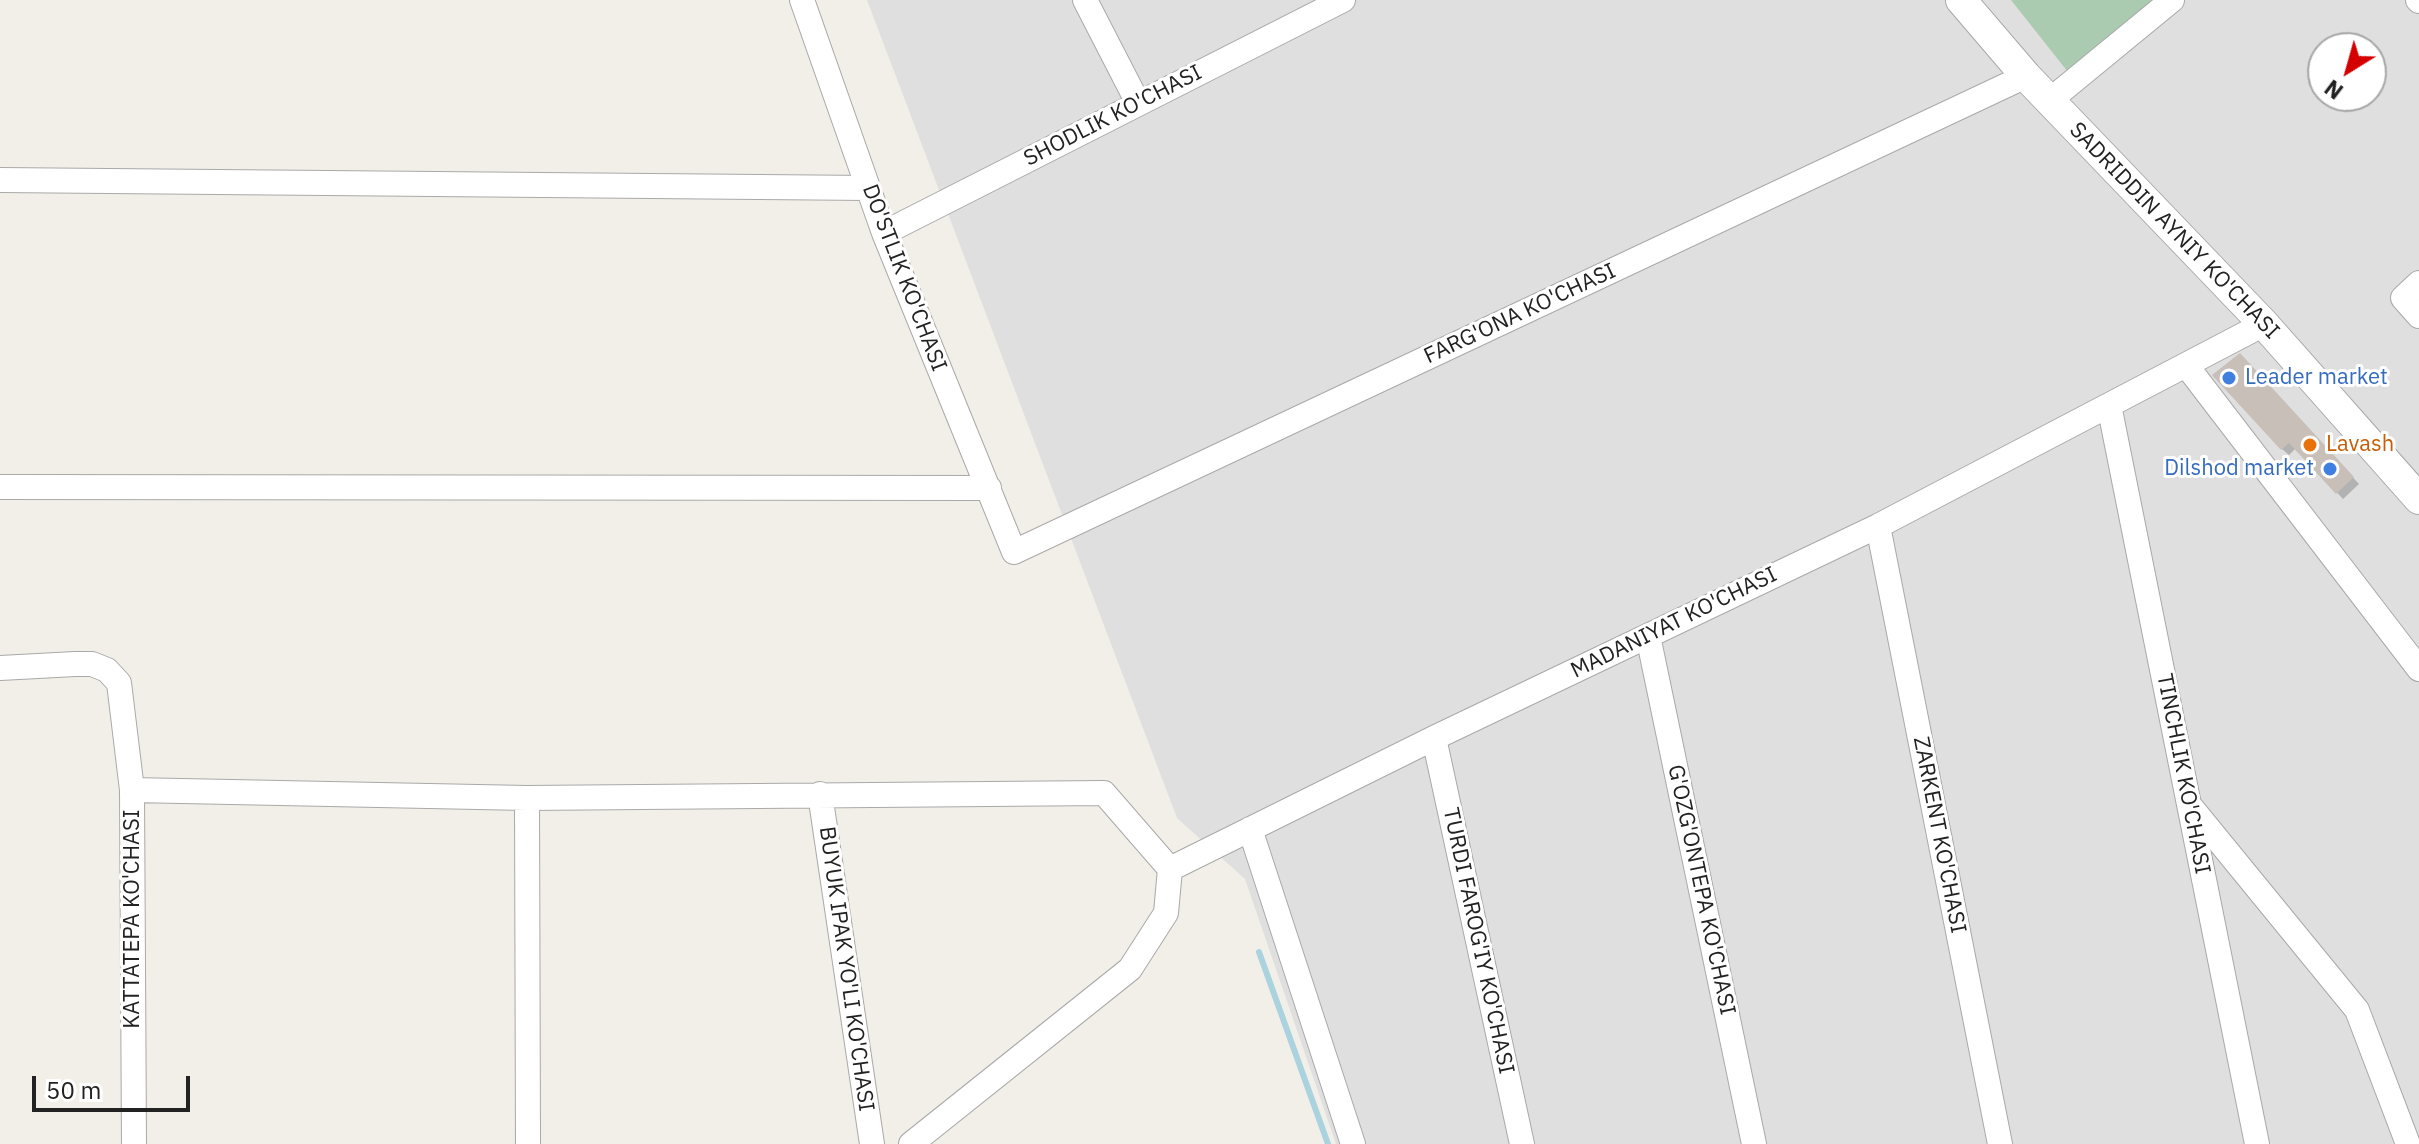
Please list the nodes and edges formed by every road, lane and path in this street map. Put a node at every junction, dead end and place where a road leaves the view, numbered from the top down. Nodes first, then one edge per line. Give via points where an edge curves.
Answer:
1 (802, 0) edge
2 (1085, 0) edge
3 (1343, 0) edge
4 (1961, 0) edge
5 (2172, 0) edge
6 (2026, 76) junction
7 (2049, 101) junction
8 (1138, 103) junction
9 (0, 180) edge
10 (868, 188) junction
11 (884, 233) junction
12 (2419, 283) edge
13 (2419, 316) edge
14 (2264, 324) junction
15 (2186, 365) junction
16 (2109, 405) junction
17 (0, 487) edge
18 (989, 488) junction
19 (2419, 499) edge
20 (1878, 526) junction
21 (1014, 552) joint
22 (1648, 636) junction
23 (0, 668) edge
24 (2419, 669) edge
25 (1434, 738) junction
26 (132, 790) junction
27 (820, 794) junction
28 (527, 798) junction
29 (2189, 805) junction
30 (1250, 829) junction
31 (1170, 869) junction
32 (134, 1144) edge
33 (528, 1144) edge
34 (872, 1144) edge
35 (911, 1144) edge
36 (1353, 1144) edge
37 (1522, 1144) edge
38 (1754, 1144) edge
39 (2000, 1144) edge
40 (2257, 1144) edge
41 (2408, 1144) edge

1 - 10 street, DO'STLIK KO'CHASI
2 - 8 street
3 - 8 street, SHODLIK KO'CHASI
4 - 6 street, SADRIDDIN AYNIY KO'CHASI
5 - 7 street
6 - 7 street, SADRIDDIN AYNIY KO'CHASI
6 - 21 street, FARG'ONA KO'CHASI
7 - 14 street, SADRIDDIN AYNIY KO'CHASI
8 - 11 street, SHODLIK KO'CHASI
9 - 10 street
10 - 11 street, DO'STLIK KO'CHASI
11 - 18 street, DO'STLIK KO'CHASI
12 - 13 street via 2403,298
14 - 15 street, MADANIYAT KO'CHASI
14 - 19 street, SADRIDDIN AYNIY KO'CHASI
15 - 16 street, MADANIYAT KO'CHASI
15 - 24 street
16 - 20 street, MADANIYAT KO'CHASI
16 - 29 street, TINCHLIK KO'CHASI
17 - 18 street
18 - 21 street, DO'STLIK KO'CHASI
20 - 22 street, MADANIYAT KO'CHASI
20 - 39 street, ZARKENT KO'CHASI
22 - 25 street, MADANIYAT KO'CHASI
22 - 38 street, G'OZG'ONTEPA KO'CHASI
23 - 26 street, KATTATEPA KO'CHASI via 92,664 107,670 119,683
25 - 30 street, MADANIYAT KO'CHASI
25 - 37 street, TURDI FAROG'IY KO'CHASI
26 - 28 street
26 - 32 street, KATTATEPA KO'CHASI
27 - 28 street
27 - 31 street via 1104,793
27 - 34 street, BUYUK IPAK YO'LI KO'CHASI
28 - 33 street
29 - 40 street, TINCHLIK KO'CHASI
29 - 41 street via 2357,1010
30 - 31 street, MADANIYAT KO'CHASI
30 - 36 street
31 - 35 street via 1166,913 1130,969

